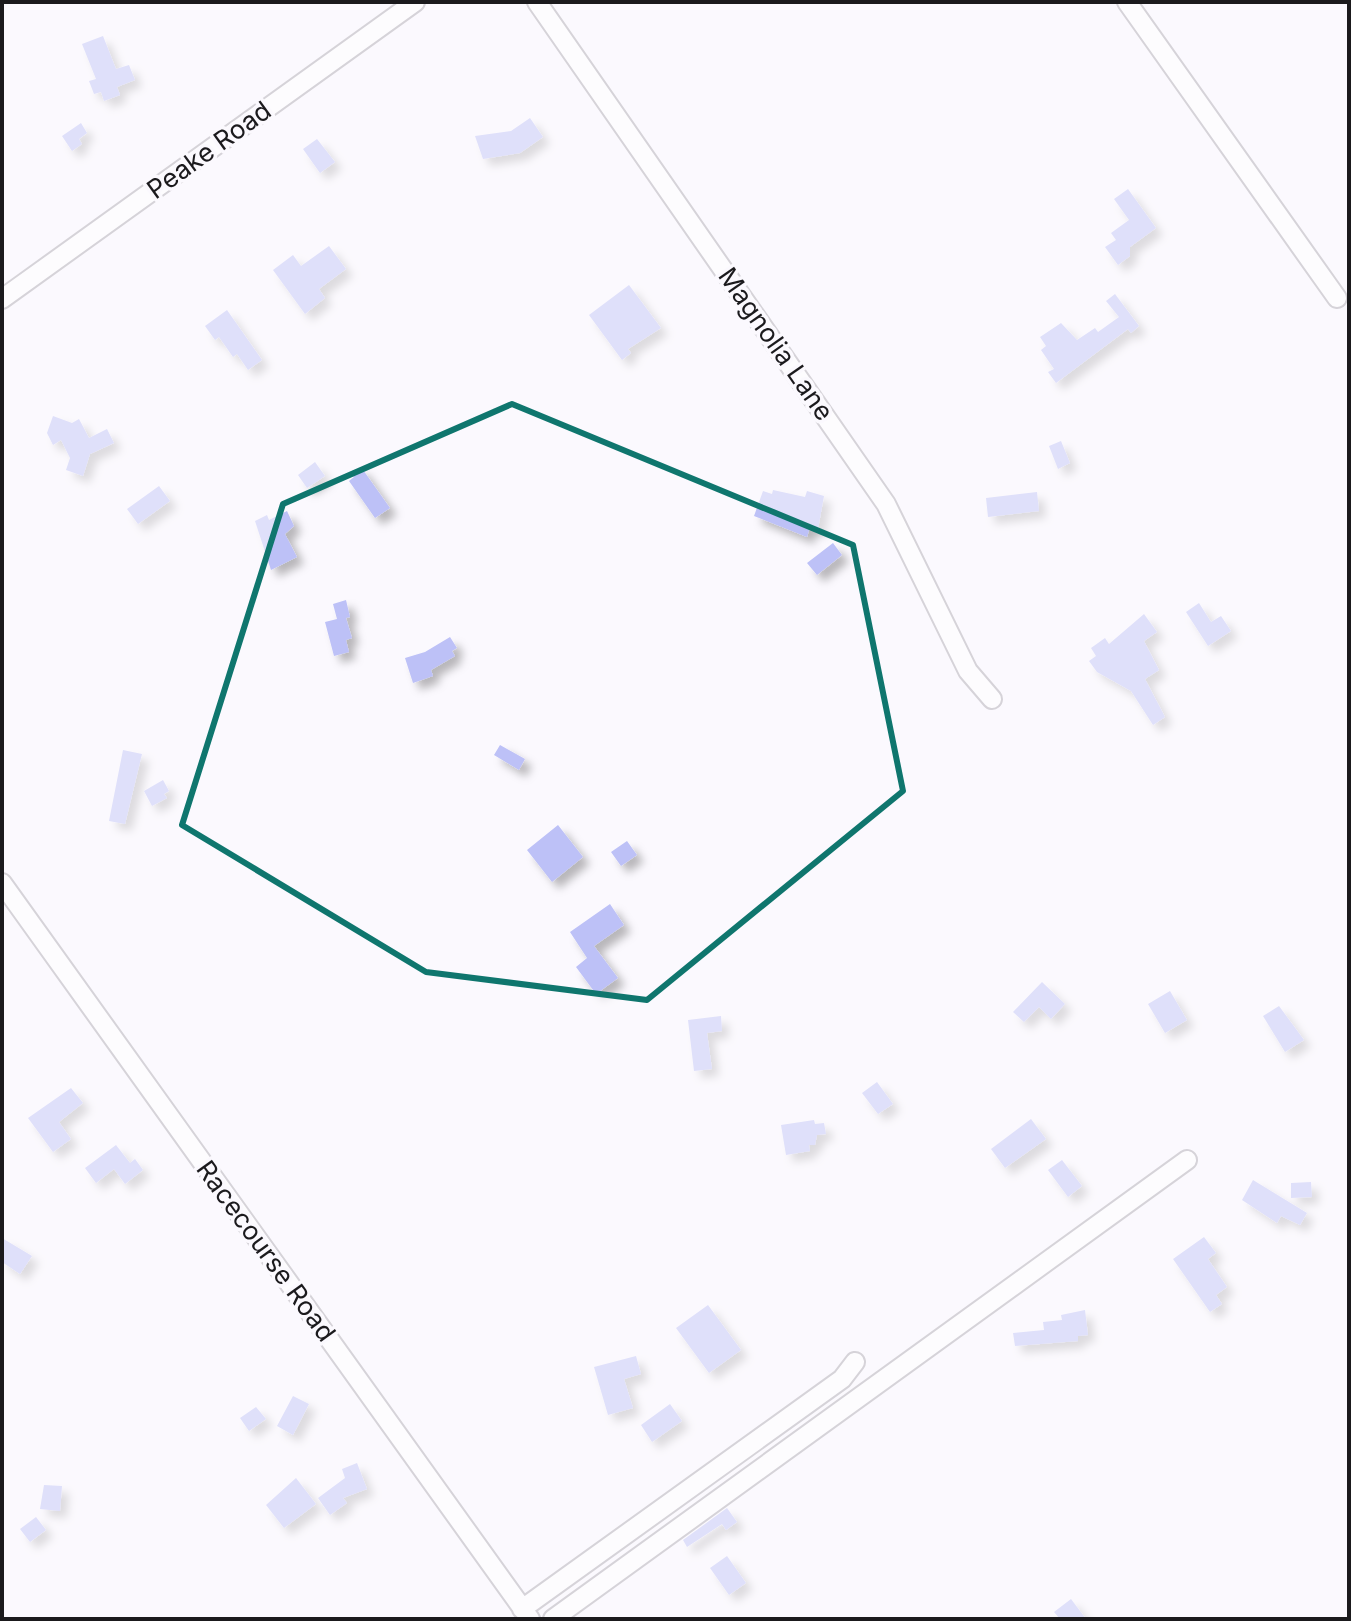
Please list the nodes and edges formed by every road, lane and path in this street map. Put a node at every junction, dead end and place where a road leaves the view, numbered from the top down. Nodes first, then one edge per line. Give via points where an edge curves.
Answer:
1 (415, 2) edge
2 (537, 2) edge
3 (1127, 2) edge
4 (1337, 298) dead end
5 (2, 299) edge
6 (992, 699) dead end
7 (2, 883) edge
8 (1187, 1160) dead end
9 (855, 1362) dead end
10 (526, 1614) edge
11 (553, 1619) edge

1 - 5 street, Peake Road
2 - 6 street, Magnolia Lane via 886,504 968,671
3 - 4 street
7 - 10 street, Racecourse Road
8 - 11 street
9 - 10 street via 842,1379

